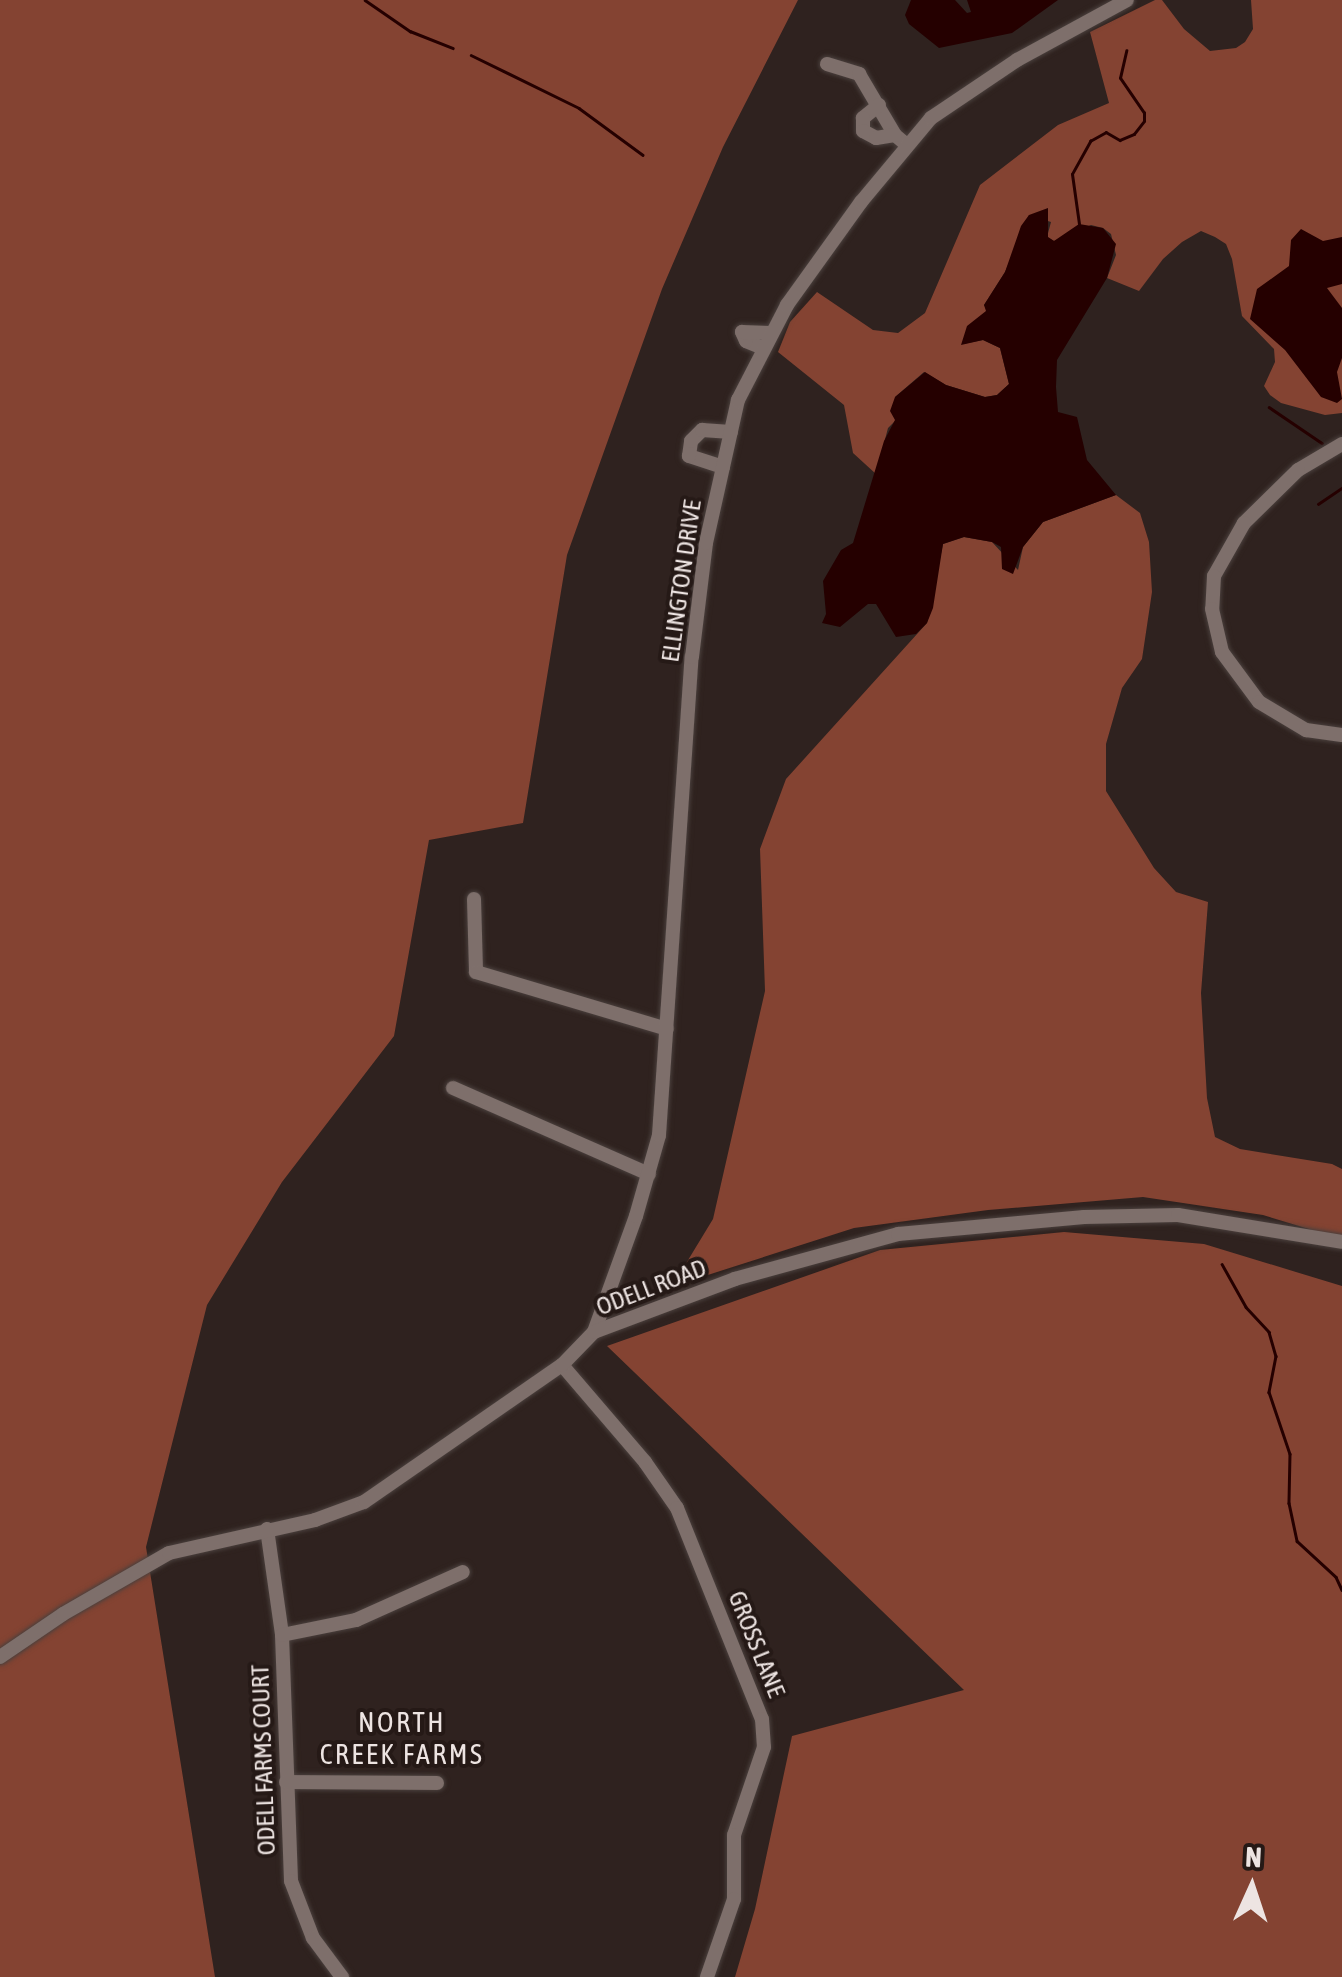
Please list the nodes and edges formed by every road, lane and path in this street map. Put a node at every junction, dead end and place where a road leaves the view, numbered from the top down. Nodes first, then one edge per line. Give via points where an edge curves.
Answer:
1 (1128, 0) edge
2 (827, 64) dead end
3 (880, 105) junction
4 (901, 140) junction
5 (770, 333) junction
6 (763, 348) junction
7 (731, 432) junction
8 (1342, 444) edge
9 (723, 467) junction
10 (1342, 735) edge
11 (474, 900) dead end
12 (667, 1029) junction
13 (453, 1088) dead end
14 (649, 1174) junction
15 (1342, 1242) edge
16 (594, 1332) junction
17 (562, 1365) junction
18 (267, 1529) junction
19 (463, 1572) dead end
20 (282, 1635) junction
21 (0, 1657) edge
22 (286, 1782) junction
23 (437, 1783) dead end
24 (342, 1977) edge
25 (707, 1977) edge

1 - 4 street, ELLINGTON DRIVE via 966,92
2 - 3 street via 859,74
3 - 4 street
3 - 4 street via 863,118 863,131
4 - 5 street, ELLINGTON DRIVE
5 - 6 street, ELLINGTON DRIVE
5 - 6 street via 742,332
6 - 7 street, ELLINGTON DRIVE
7 - 9 street, ELLINGTON DRIVE
7 - 9 street via 702,430 693,434 689,449 696,461
8 - 10 street via 1298,470 1244,523 1214,576 1212,609 1222,652 1259,702 1306,730
9 - 12 street, ELLINGTON DRIVE via 706,542 686,717
11 - 12 street via 476,972
12 - 14 street, ELLINGTON DRIVE
13 - 14 street
14 - 16 street, ELLINGTON DRIVE
15 - 16 street, ODELL ROAD via 1162,1214 954,1226 799,1260
16 - 17 street, ODELL ROAD
17 - 18 street, ODELL ROAD via 364,1502
17 - 25 street, GROSS LANE via 677,1508 762,1719 764,1746 734,1835 734,1899
18 - 20 street, ODELL FARMS COURT
18 - 21 street, ODELL ROAD via 169,1553
19 - 20 street via 356,1620
20 - 22 street, ODELL FARMS COURT
22 - 23 street
22 - 24 street, ODELL FARMS COURT via 296,1903

